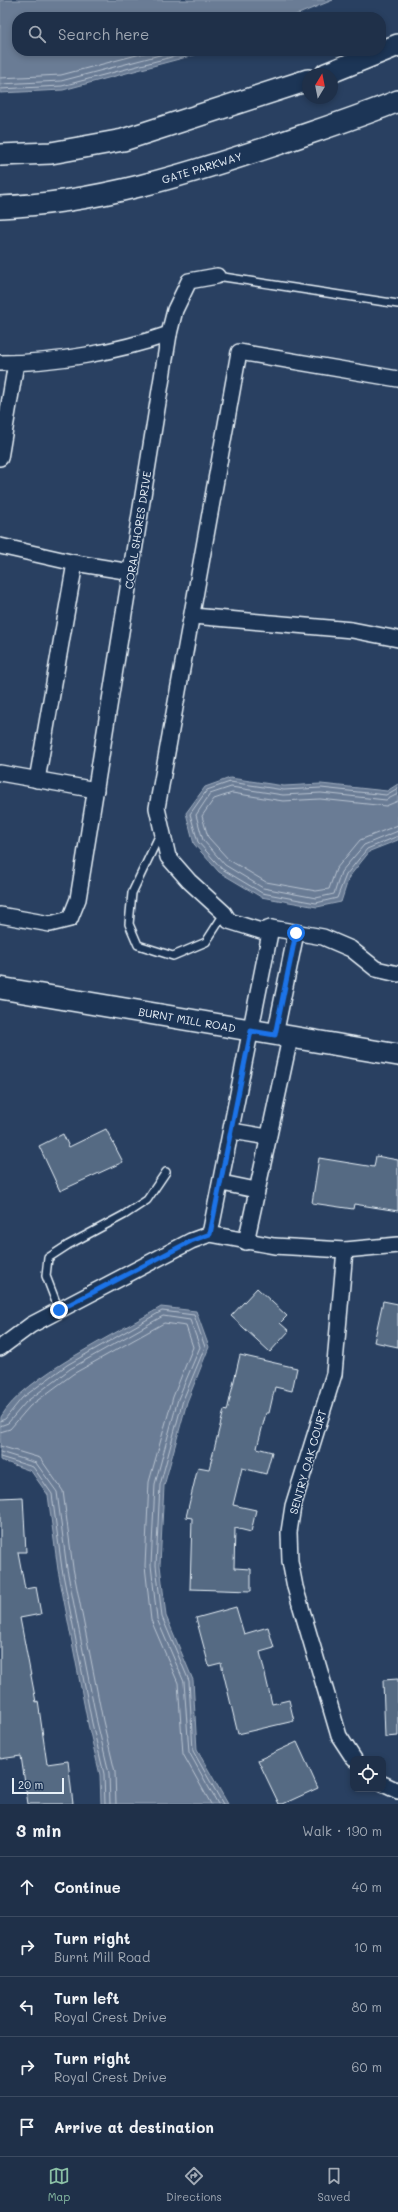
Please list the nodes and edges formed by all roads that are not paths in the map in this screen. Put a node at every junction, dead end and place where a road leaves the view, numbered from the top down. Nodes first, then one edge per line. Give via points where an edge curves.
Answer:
1 (398, 46) edge
2 (386, 51) edge
3 (372, 56) edge
4 (338, 69) edge
5 (302, 82) edge
6 (398, 101) edge
7 (0, 155) edge
8 (0, 207) edge
9 (217, 276) joint
10 (398, 304) edge
11 (169, 334) junction
12 (0, 363) edge
13 (16, 363) junction
14 (398, 379) edge
15 (0, 458) edge
16 (0, 546) edge
17 (75, 563) junction
18 (131, 572) junction
19 (193, 616) junction
20 (398, 639) edge
21 (0, 773) edge
22 (37, 780) junction
23 (96, 790) junction
24 (161, 831) junction
25 (224, 914) junction
26 (0, 915) edge
27 (271, 928) junction
28 (296, 933) junction
29 (398, 974) edge
30 (0, 988) edge
31 (251, 1031) junction
32 (283, 1036) junction
33 (398, 1055) edge
34 (232, 1131) junction
35 (268, 1137) junction
36 (166, 1172) dead end
37 (222, 1184) junction
38 (256, 1190) junction
39 (210, 1234) junction
40 (246, 1242) junction
41 (398, 1245) edge
42 (345, 1250) junction
43 (59, 1310) junction
44 (0, 1348) edge
45 (352, 1756) edge
46 (386, 1785) edge
47 (398, 1790) edge

1 - 2 main road
3 - 4 main road
5 - 7 main road via 123,140 51,153
6 - 8 main road, GATE PARKWAY via 195,171 112,194 35,206
9 - 10 lane, CORAL SHORES DRIVE
9 - 11 street, CORAL SHORES DRIVE via 189,281 175,310
11 - 13 street via 139,344 31,363
11 - 18 street, CORAL SHORES DRIVE
12 - 13 street
13 - 15 street
14 - 19 street via 239,352
16 - 17 street
17 - 18 street
17 - 22 street
18 - 23 street, CORAL SHORES DRIVE
19 - 20 street via 352,630
19 - 24 street via 157,808
21 - 22 street
22 - 23 street
23 - 26 street, CORAL SHORES DRIVE via 78,899 70,919 50,924
24 - 25 street via 168,857
24 - 25 lane via 132,893 129,924 138,945 173,956 206,942
25 - 27 street via 229,921 247,927 261,931
27 - 28 street
27 - 31 street
28 - 29 street via 323,937 350,949 376,969
28 - 32 street
30 - 31 main road, BURNT MILL ROAD
31 - 32 main road, BURNT MILL ROAD
31 - 34 street
32 - 33 main road, BURNT MILL ROAD
32 - 35 street
34 - 35 street
34 - 37 street
35 - 38 street
36 - 43 lane via 147,1200 48,1258 46,1276
37 - 38 street
37 - 39 street
38 - 40 street
39 - 40 street
39 - 43 street via 191,1241
40 - 42 street
41 - 42 street
42 - 45 street, SENTRY OAK COURT via 334,1374 293,1506 289,1532 294,1587 339,1736
43 - 44 street via 31,1325
46 - 47 street

